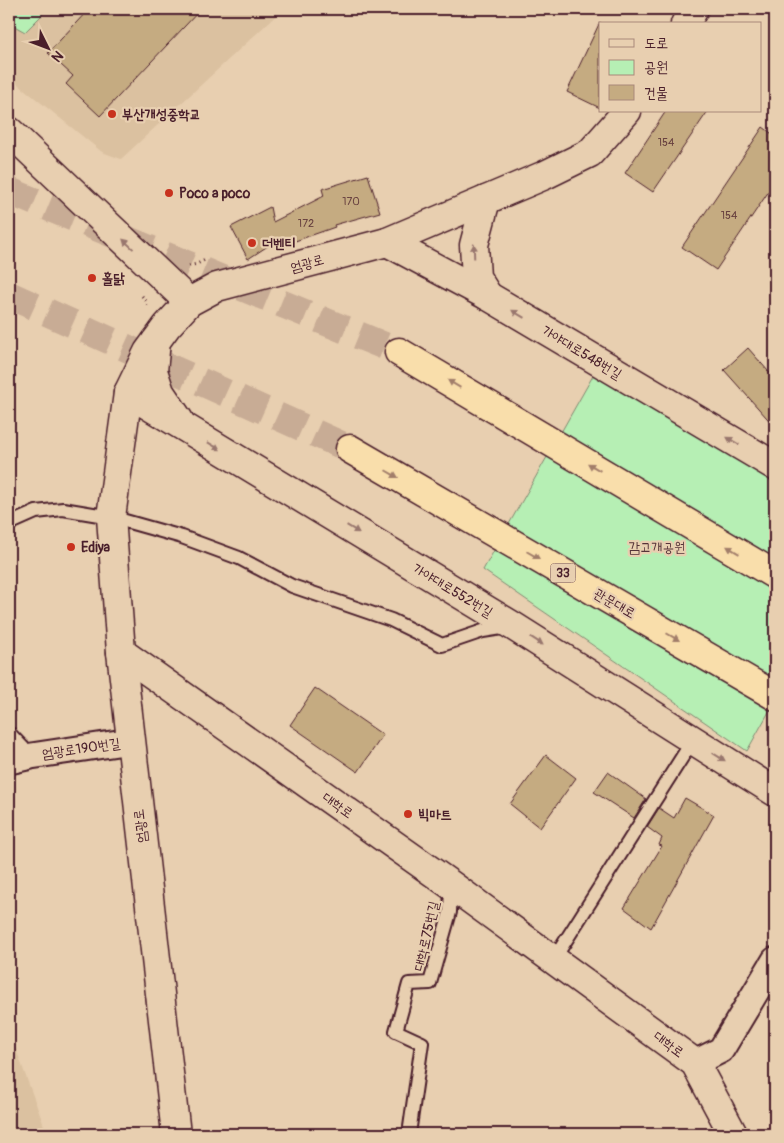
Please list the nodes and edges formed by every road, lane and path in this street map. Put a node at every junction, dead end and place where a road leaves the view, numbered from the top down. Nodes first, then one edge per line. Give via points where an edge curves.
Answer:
1 (694, 9) edge
2 (686, 22) edge
3 (626, 112) edge
4 (9, 131) edge
5 (9, 156) edge
6 (486, 200) junction
7 (387, 242) junction
8 (165, 278) junction
9 (217, 287) junction
10 (140, 294) dead end
11 (488, 296) junction
12 (183, 308) junction
13 (147, 310) dead end
14 (156, 341) junction
15 (399, 352) tunnel mouth
16 (128, 393) junction
17 (186, 428) junction
18 (350, 449) tunnel mouth
19 (775, 466) edge
20 (111, 517) junction
21 (9, 524) edge
22 (775, 575) edge
23 (513, 626) junction
24 (121, 652) junction
25 (775, 696) edge
26 (9, 734) edge
27 (693, 740) junction
28 (131, 741) junction
29 (20, 758) edge
30 (775, 792) edge
31 (451, 885) junction
32 (554, 959) junction
33 (775, 960) edge
34 (695, 1063) junction
35 (176, 1134) edge
36 (409, 1134) edge
37 (733, 1134) edge

1 - 2 main road
3 - 6 main road, 엄광로 via 590,153
8 -> 4 main road
5 - 12 main road
6 - 7 main road, 엄광로
11 -> 6 main road via 476,278 474,245
7 - 9 main road, 엄광로
7 - 11 main road, 가야대로548번길
8 - 9 main road
8 - 12 main road
9 - 12 main road, 엄광로
10 - 13 path via 147,302
19 -> 11 main road, 가야대로548번길
12 - 14 main road, 엄광로
14 - 16 main road, 엄광로
14 - 17 main road via 153,371 160,392
22 -> 15 highway
16 - 17 main road, 가야대로552번길
16 - 20 main road, 엄광로
17 -> 23 main road, 가야대로552번길
18 -> 25 highway, 관문대로 / 33
20 - 21 lane via 64,509 36,512
20 - 23 lane via 182,537 238,558 292,586 391,620 442,645
20 - 24 main road, 엄광로
23 -> 27 main road, 가야대로552번길
24 - 28 main road, 엄광로
24 - 31 main road, 대학로
26 - 29 lane, 엄광로190번길
27 -> 30 main road, 가야대로552번길
27 - 32 lane
28 - 29 street, 엄광로190번길
28 - 35 main road, 엄광로
31 - 32 main road, 대학로
31 - 36 lane, 대학로75번길 via 450,912 430,983 409,984 396,1031 422,1042
32 - 34 main road, 대학로
33 - 34 street via 721,1050
34 - 37 main road, 대학로

